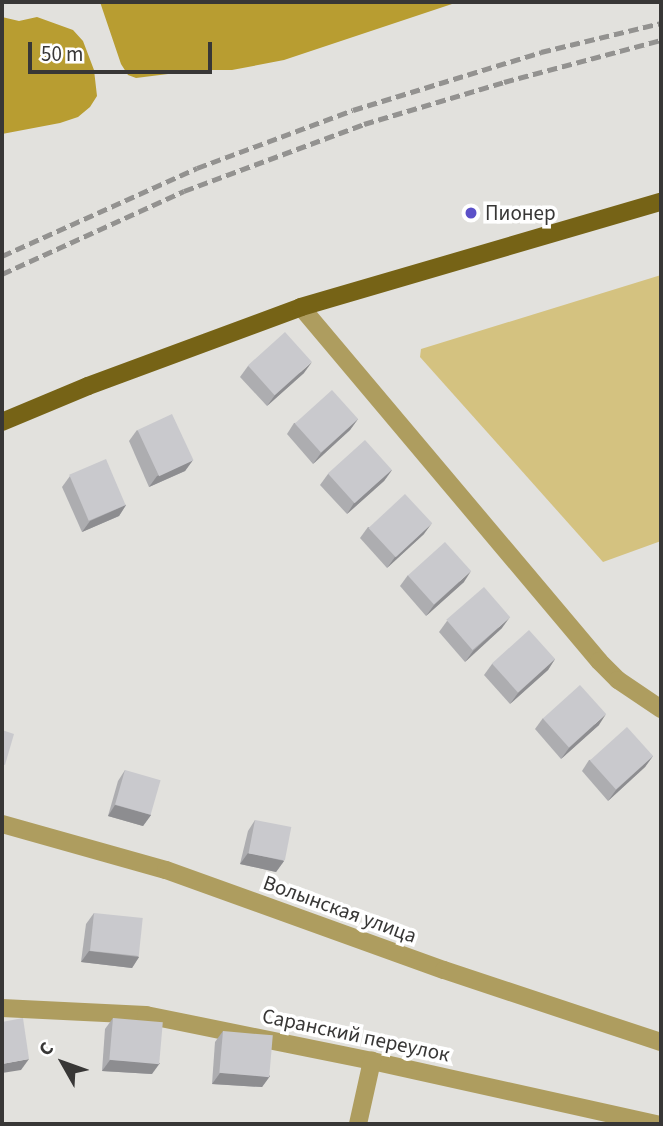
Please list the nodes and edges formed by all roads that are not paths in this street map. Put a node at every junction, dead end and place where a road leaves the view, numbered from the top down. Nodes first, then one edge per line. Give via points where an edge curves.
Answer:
1 (661, 202) edge
2 (301, 307) junction
3 (2, 422) edge
4 (661, 709) edge
5 (2, 824) edge
6 (2, 1007) edge
7 (661, 1042) edge
8 (372, 1061) junction
9 (358, 1124) edge
10 (657, 1124) edge

1 - 2 main road
2 - 3 main road
2 - 4 street via 599,661
5 - 7 street, Волынская улица via 166,870
6 - 8 street, Саранский переулок via 146,1016
8 - 9 street
8 - 10 street, Саранский переулок

